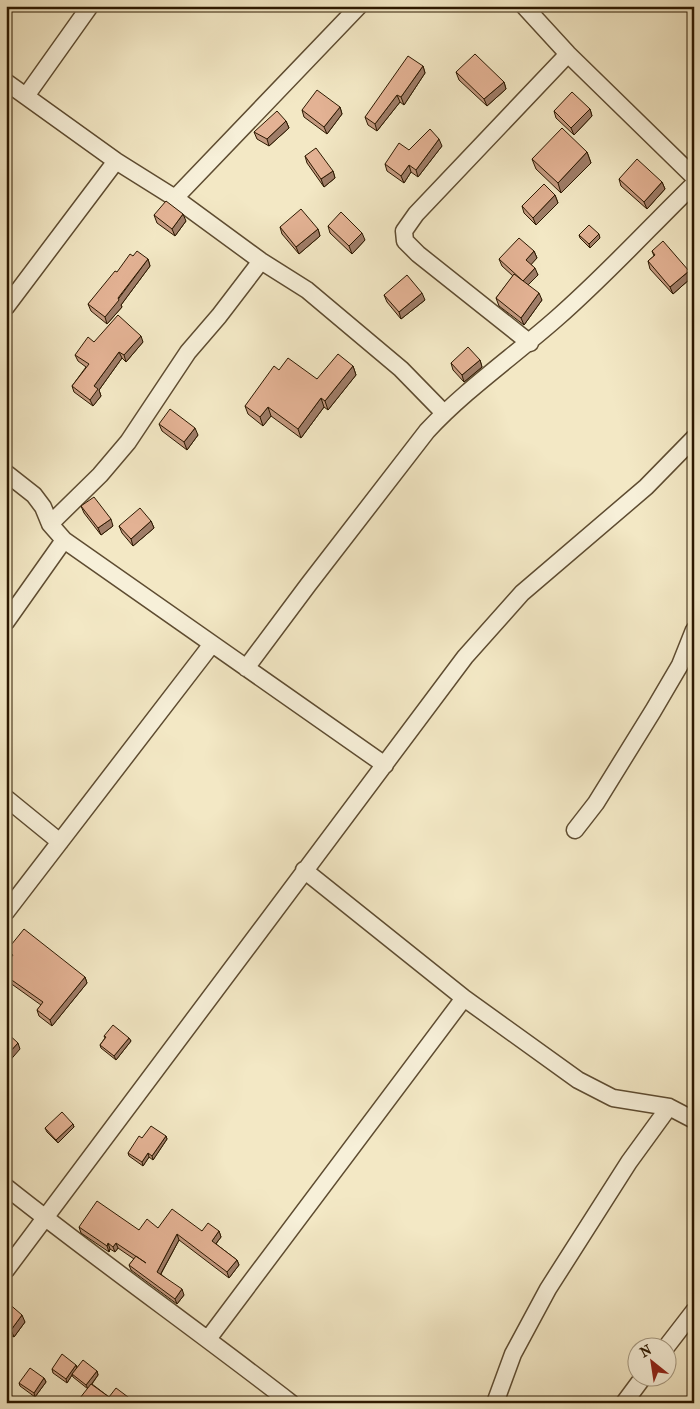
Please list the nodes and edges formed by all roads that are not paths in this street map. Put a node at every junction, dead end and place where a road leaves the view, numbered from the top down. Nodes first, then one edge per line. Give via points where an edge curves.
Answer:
1 (90, 6) edge
2 (359, 6) edge
3 (524, 6) edge
4 (568, 54) junction
5 (6, 82) edge
6 (26, 96) junction
7 (116, 161) junction
8 (694, 177) edge
9 (694, 184) edge
10 (175, 198) junction
11 (261, 261) junction
12 (6, 307) edge
13 (530, 343) junction
14 (444, 413) junction
15 (694, 438) edge
16 (6, 473) edge
17 (50, 524) junction
18 (64, 540) junction
19 (6, 622) edge
20 (694, 630) edge
21 (212, 644) junction
22 (246, 668) junction
23 (385, 764) junction
24 (6, 798) edge
25 (575, 830) dead end
26 (60, 842) junction
27 (304, 870) junction
28 (6, 912) edge
29 (464, 998) junction
30 (669, 1106) junction
31 (694, 1120) edge
32 (6, 1187) edge
33 (45, 1218) junction
34 (6, 1270) edge
35 (694, 1311) edge
36 (675, 1336) edge
37 (208, 1339) junction
38 (637, 1386) edge
39 (291, 1403) edge
40 (494, 1403) edge
41 (624, 1403) edge

1 - 6 street
2 - 10 street
3 - 4 street
4 - 8 street
4 - 13 street via 416,214 404,231 405,241 418,254
5 - 6 street
6 - 7 street
7 - 10 street
7 - 12 street
9 - 13 street
10 - 11 street
11 - 14 street via 307,290 355,329 401,368
11 - 17 street via 188,352 128,442
13 - 14 street
14 - 22 street via 415,446
15 - 23 street via 646,487 522,593 465,657
16 - 17 street via 34,495 43,506
17 - 18 street
18 - 19 street
18 - 21 street
20 - 25 street via 680,664 657,703 596,803
21 - 22 street
21 - 26 street
22 - 23 street
23 - 27 street
24 - 26 street
26 - 28 street
27 - 29 street
27 - 33 street
29 - 30 street via 578,1080 613,1098
29 - 37 street
30 - 31 street
30 - 40 street via 548,1289 513,1354
32 - 33 street
33 - 34 street
33 - 37 street
35 - 36 street
37 - 39 street
38 - 41 street

